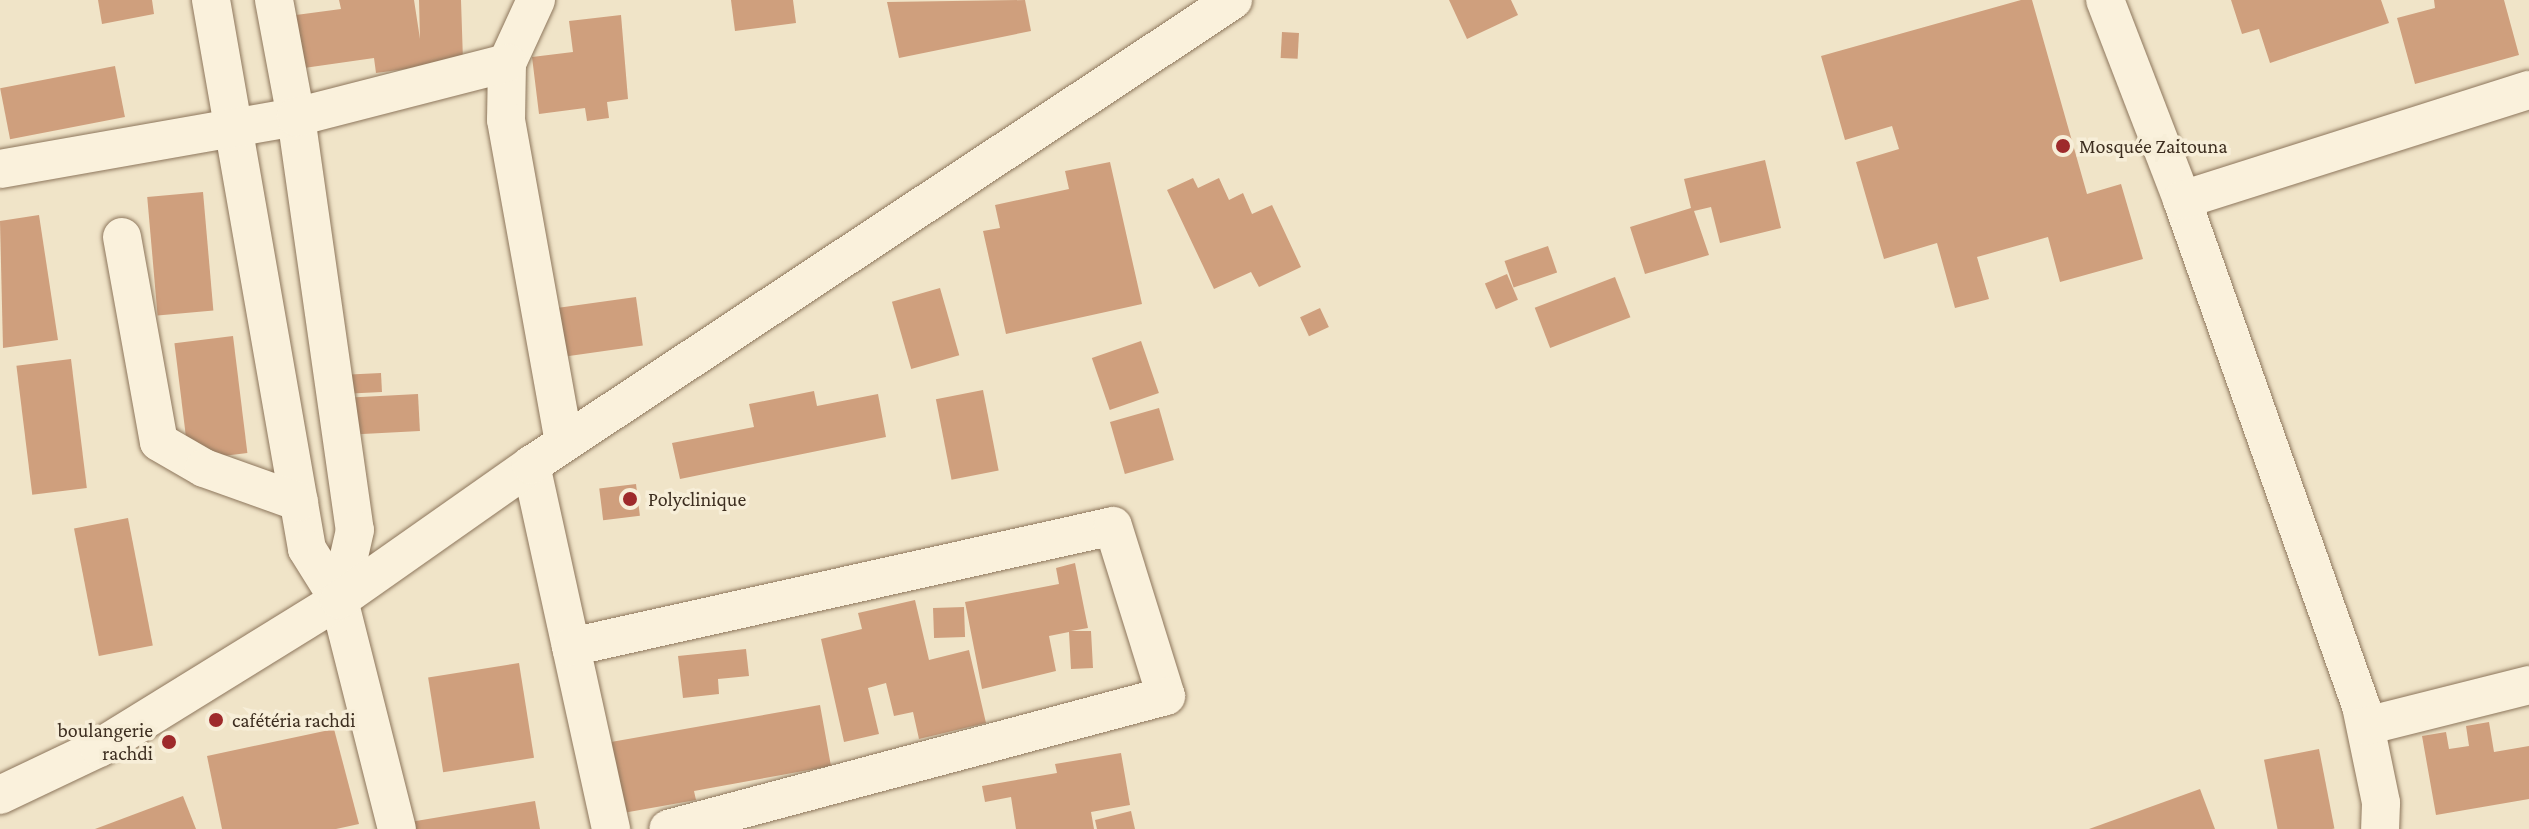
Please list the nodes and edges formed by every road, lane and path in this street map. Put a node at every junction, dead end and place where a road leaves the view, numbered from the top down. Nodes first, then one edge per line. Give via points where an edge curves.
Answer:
1 (211, 0) edge
2 (274, 0) edge
3 (536, 0) edge
4 (1233, 0) edge
5 (2105, 0) edge
6 (507, 63) junction
7 (2529, 90) edge
8 (296, 117) junction
9 (237, 129) junction
10 (0, 169) edge
11 (2182, 200) junction
12 (122, 237) dead end
13 (564, 443) junction
14 (531, 465) junction
15 (299, 502) junction
16 (339, 600) junction
17 (571, 647) junction
18 (2529, 685) edge
19 (2366, 726) junction
20 (0, 795) edge
21 (397, 829) edge
22 (611, 829) edge
23 (668, 829) edge
24 (2380, 829) edge

1 - 9 street
2 - 8 street
3 - 6 street
4 - 13 street
5 - 11 street
6 - 8 street
6 - 13 street via 506,120
7 - 11 street
8 - 9 street
8 - 16 street via 355,530
9 - 10 street
9 - 15 street
11 - 19 street
12 - 15 street via 159,442 204,468
13 - 14 street
14 - 16 street
14 - 17 street
15 - 16 street via 307,549
16 - 20 street via 99,748
16 - 21 street
17 - 22 street
17 - 23 street via 1113,526 1166,696
18 - 19 street
19 - 24 street via 2381,803

